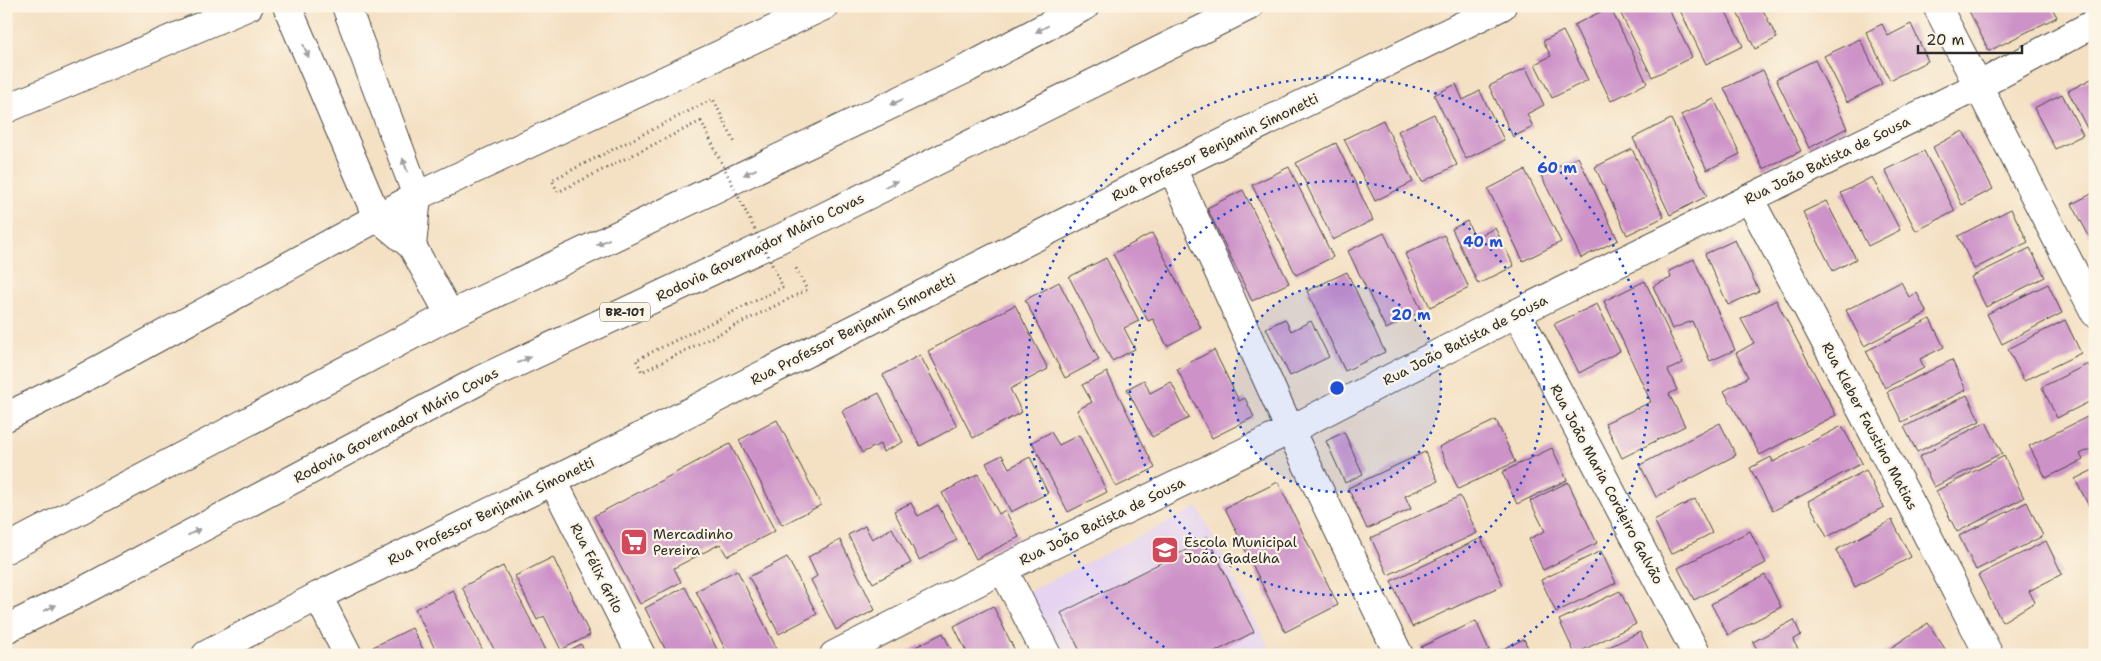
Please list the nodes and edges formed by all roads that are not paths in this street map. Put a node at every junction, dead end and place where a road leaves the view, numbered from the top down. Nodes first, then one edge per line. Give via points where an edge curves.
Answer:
1 (249, 6) edge
2 (287, 6) edge
3 (346, 6) edge
4 (824, 6) edge
5 (1085, 6) edge
6 (1249, 6) edge
7 (1502, 6) edge
8 (1937, 6) edge
9 (2095, 23) edge
10 (1978, 86) junction
11 (6, 109) edge
12 (1172, 168) junction
13 (416, 196) junction
14 (1749, 198) junction
15 (377, 217) junction
16 (412, 246) junction
17 (1517, 313) junction
18 (2095, 313) edge
19 (450, 315) junction
20 (6, 417) edge
21 (1290, 430) junction
22 (553, 481) junction
23 (6, 549) edge
24 (1003, 570) junction
25 (318, 596) junction
26 (6, 629) edge
27 (206, 655) edge
28 (348, 655) edge
29 (641, 655) edge
30 (834, 655) edge
31 (1047, 655) edge
32 (1398, 655) edge
33 (1697, 655) edge
34 (1988, 655) edge

1 - 11 main road
2 -> 15 main road
13 -> 3 main road
4 - 13 main road
5 -> 19 main road via 968,68
26 -> 6 main road, Rodovia Governador Mário Covas / BR-101 via 480,380 765,246
7 - 12 main road, Rua Professor Benjamin Simonetti
8 - 10 main road
9 - 10 main road, Rua João Batista de Sousa
10 - 14 main road, Rua João Batista de Sousa
10 - 18 main road
12 - 21 main road
12 - 22 main road, Rua Professor Benjamin Simonetti
13 - 15 main road
13 - 16 main road
14 - 17 main road, Rua João Batista de Sousa
14 - 34 main road, Rua Kleber Faustino Matias
15 - 16 main road
15 - 20 main road
16 - 19 main road
17 - 21 main road, Rua João Batista de Sousa
17 - 33 main road, Rua João Maria Cordeiro Galvão
19 - 23 main road
21 - 24 main road, Rua João Batista de Sousa
21 - 32 main road
22 - 25 main road, Rua Professor Benjamin Simonetti
22 - 29 main road, Rua Félix Grilo
24 - 30 main road, Rua João Batista de Sousa
24 - 31 main road
25 - 27 main road, Rua Professor Benjamin Simonetti
25 - 28 main road

